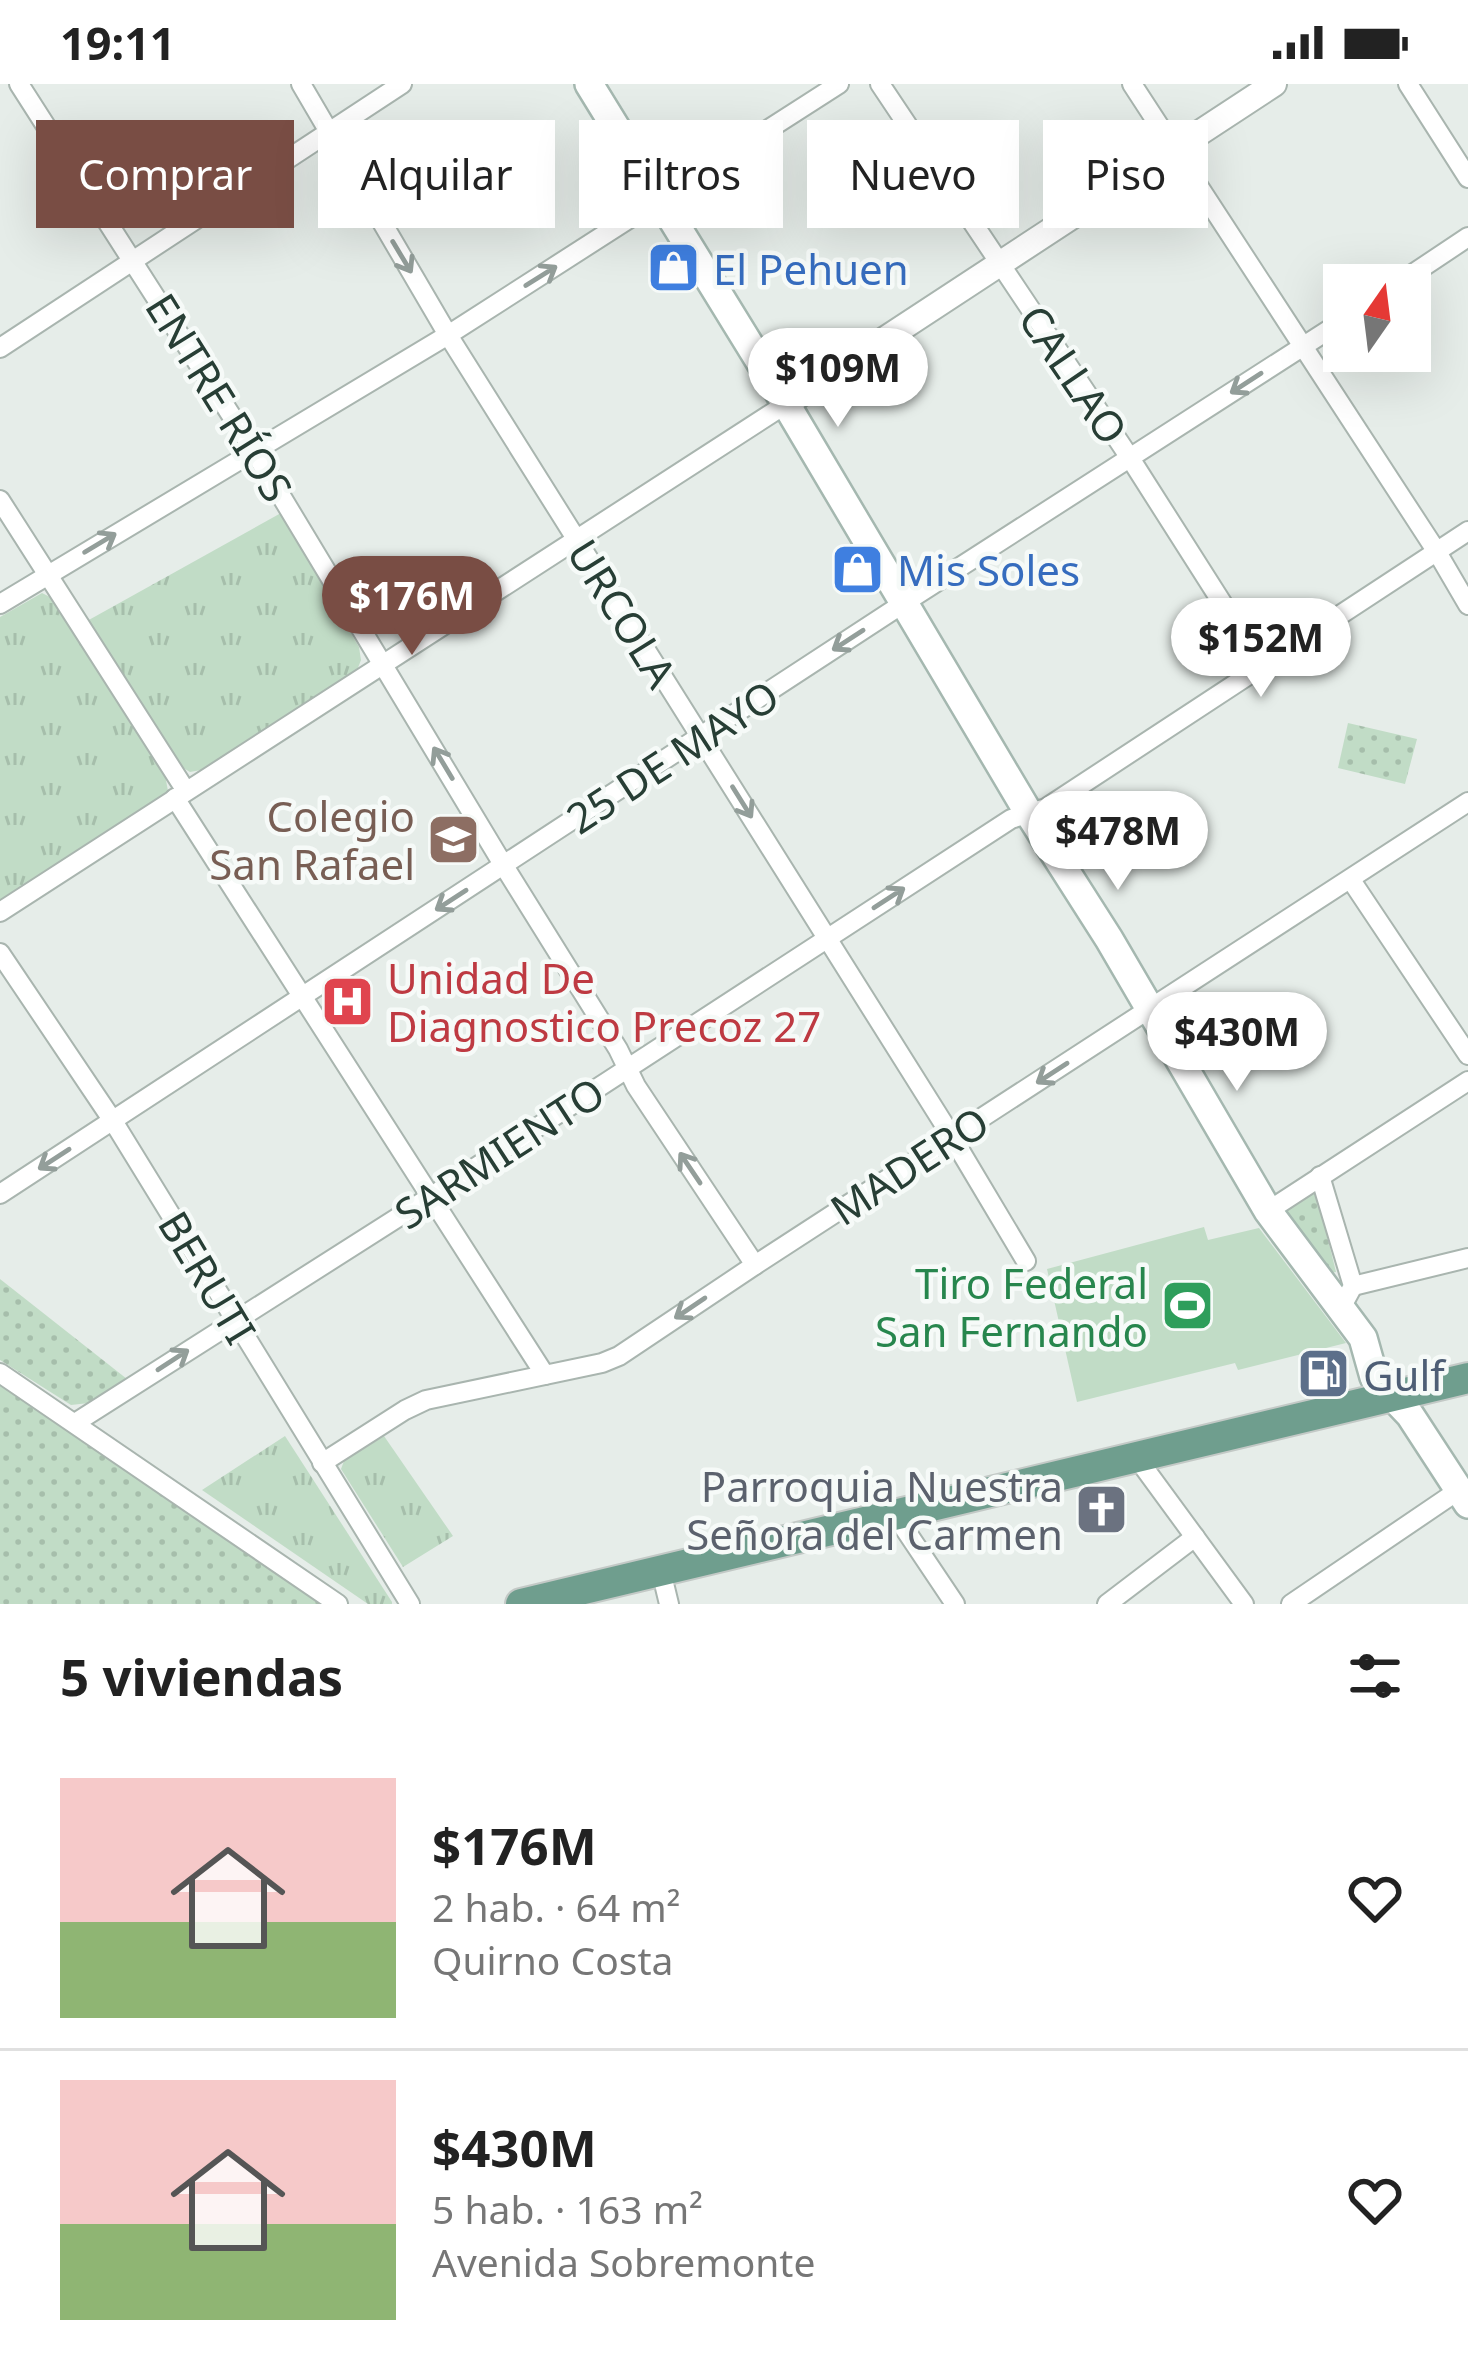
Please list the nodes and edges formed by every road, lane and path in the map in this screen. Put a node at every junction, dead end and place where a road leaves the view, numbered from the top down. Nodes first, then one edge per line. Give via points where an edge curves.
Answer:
1 (19, 84) edge
2 (301, 84) edge
3 (402, 84) edge
4 (589, 84) edge
5 (839, 84) edge
6 (880, 84) edge
7 (1132, 84) edge
8 (1274, 84) edge
9 (1408, 84) edge
10 (321, 120) edge
11 (346, 120) edge
12 (611, 120) edge
13 (783, 120) edge
14 (1155, 120) edge
15 (1208, 127) edge
16 (318, 139) edge
17 (1468, 178) edge
18 (1208, 201) edge
19 (385, 228) edge
20 (617, 228) edge
21 (678, 228) edge
22 (1053, 228) edge
23 (1468, 237) edge
24 (133, 260) junction
25 (1000, 263) junction
26 (1428, 264) edge
27 (1323, 334) edge
28 (448, 335) junction
29 (1303, 347) junction
30 (0, 349) edge
31 (786, 404) junction
32 (254, 451) junction
33 (1130, 458) junction
34 (0, 500) edge
35 (1468, 531) edge
36 (576, 538) junction
37 (1437, 552) junction
38 (48, 575) junction
39 (904, 603) junction
40 (0, 604) edge
41 (1468, 605) edge
42 (383, 662) junction
43 (1263, 667) junction
44 (701, 737) junction
45 (180, 795) junction
46 (1468, 802) edge
47 (1028, 812) junction
48 (504, 866) junction
49 (1351, 880) junction
50 (0, 912) edge
51 (828, 938) junction
52 (0, 953) edge
53 (302, 998) junction
54 (1151, 1009) junction
55 (1468, 1055) edge
56 (628, 1069) junction
57 (1468, 1081) edge
58 (112, 1121) junction
59 (952, 1137) junction
60 (1321, 1176) junction
61 (0, 1194) edge
62 (430, 1197) junction
63 (1268, 1211) junction
64 (1468, 1258) edge
65 (1026, 1261) dead end
66 (755, 1265) junction
67 (1347, 1298) junction
68 (234, 1321) junction
69 (0, 1372) edge
70 (545, 1375) junction
71 (1468, 1378) edge
72 (1394, 1396) junction
73 (75, 1423) junction
74 (1137, 1458) junction
75 (322, 1463) junction
76 (1464, 1497) edge
77 (896, 1516) junction
78 (1195, 1537) junction
79 (661, 1571) junction
80 (338, 1604) edge
81 (410, 1604) edge
82 (521, 1604) edge
83 (669, 1604) edge
84 (955, 1604) edge
85 (1107, 1604) edge
86 (1244, 1604) edge
87 (1292, 1604) edge

1 - 24 street, ENTRE RÍOS
2 - 10 street, URCOLA
3 - 11 street
4 - 12 main road
5 - 13 street
6 - 25 street, CALLAO
7 - 14 street
8 - 15 street
9 - 17 street
16 - 24 street
18 - 29 street
19 -> 28 street, URCOLA
28 -> 20 street
21 - 31 main road
22 - 25 street
23 - 26 street
24 - 30 street
24 - 32 street, ENTRE RÍOS
25 - 31 street
25 - 33 street, CALLAO
27 - 29 street, 25 DE MAYO
28 - 32 street
28 - 36 street, URCOLA
29 -> 33 street, 25 DE MAYO
29 - 37 street
31 - 36 street
31 - 39 main road
38 -> 32 street
32 - 42 street, ENTRE RÍOS
33 - 39 street, 25 DE MAYO
33 - 43 street, CALLAO
34 - 38 street
35 - 37 street, SARMIENTO
36 - 42 street
36 - 44 street, URCOLA
37 - 41 street
37 - 43 street, SARMIENTO
38 - 40 street
38 - 45 street
39 -> 44 street, 25 DE MAYO
39 - 47 main road
42 - 45 street
48 -> 42 street, ENTRE RÍOS
43 - 47 street, SARMIENTO via 1046,808
44 - 48 street, 25 DE MAYO
44 -> 51 street, URCOLA
45 - 50 street
45 - 53 street
46 - 49 street, MADERO
51 -> 47 street, SARMIENTO
47 - 54 main road
48 -> 53 street, 25 DE MAYO
48 - 56 street, ENTRE RÍOS
49 - 54 street, MADERO
49 - 55 street
51 - 56 street, SARMIENTO
51 - 59 street, URCOLA
52 - 58 street, BERUTI
53 - 58 street, 25 DE MAYO
53 - 62 street
54 -> 59 street, MADERO
54 - 63 main road
56 - 62 street, SARMIENTO
66 -> 56 street, ENTRE RÍOS
57 - 60 street
58 -> 61 street, 25 DE MAYO
58 - 68 street, BERUTI
59 - 65 street, URCOLA
59 - 66 street, MADERO
60 - 63 street
60 - 67 street
62 - 68 street, SARMIENTO
62 - 70 street
63 - 67 main road
64 - 67 street
66 -> 70 street, MADERO via 619,1356
67 - 72 main road via 1374,1377
73 -> 68 street, SARMIENTO
68 - 75 street, BERUTI
69 - 73 street
70 - 75 street, MADERO via 426,1400
71 - 72 main road
72 - 74 main road
72 - 76 main road
73 - 80 street
74 - 77 main road
74 - 78 street
75 - 81 street, BERUTI
76 - 87 street
77 - 79 main road
77 - 84 street
78 - 85 street
78 - 86 street
79 - 82 main road
79 - 83 street

